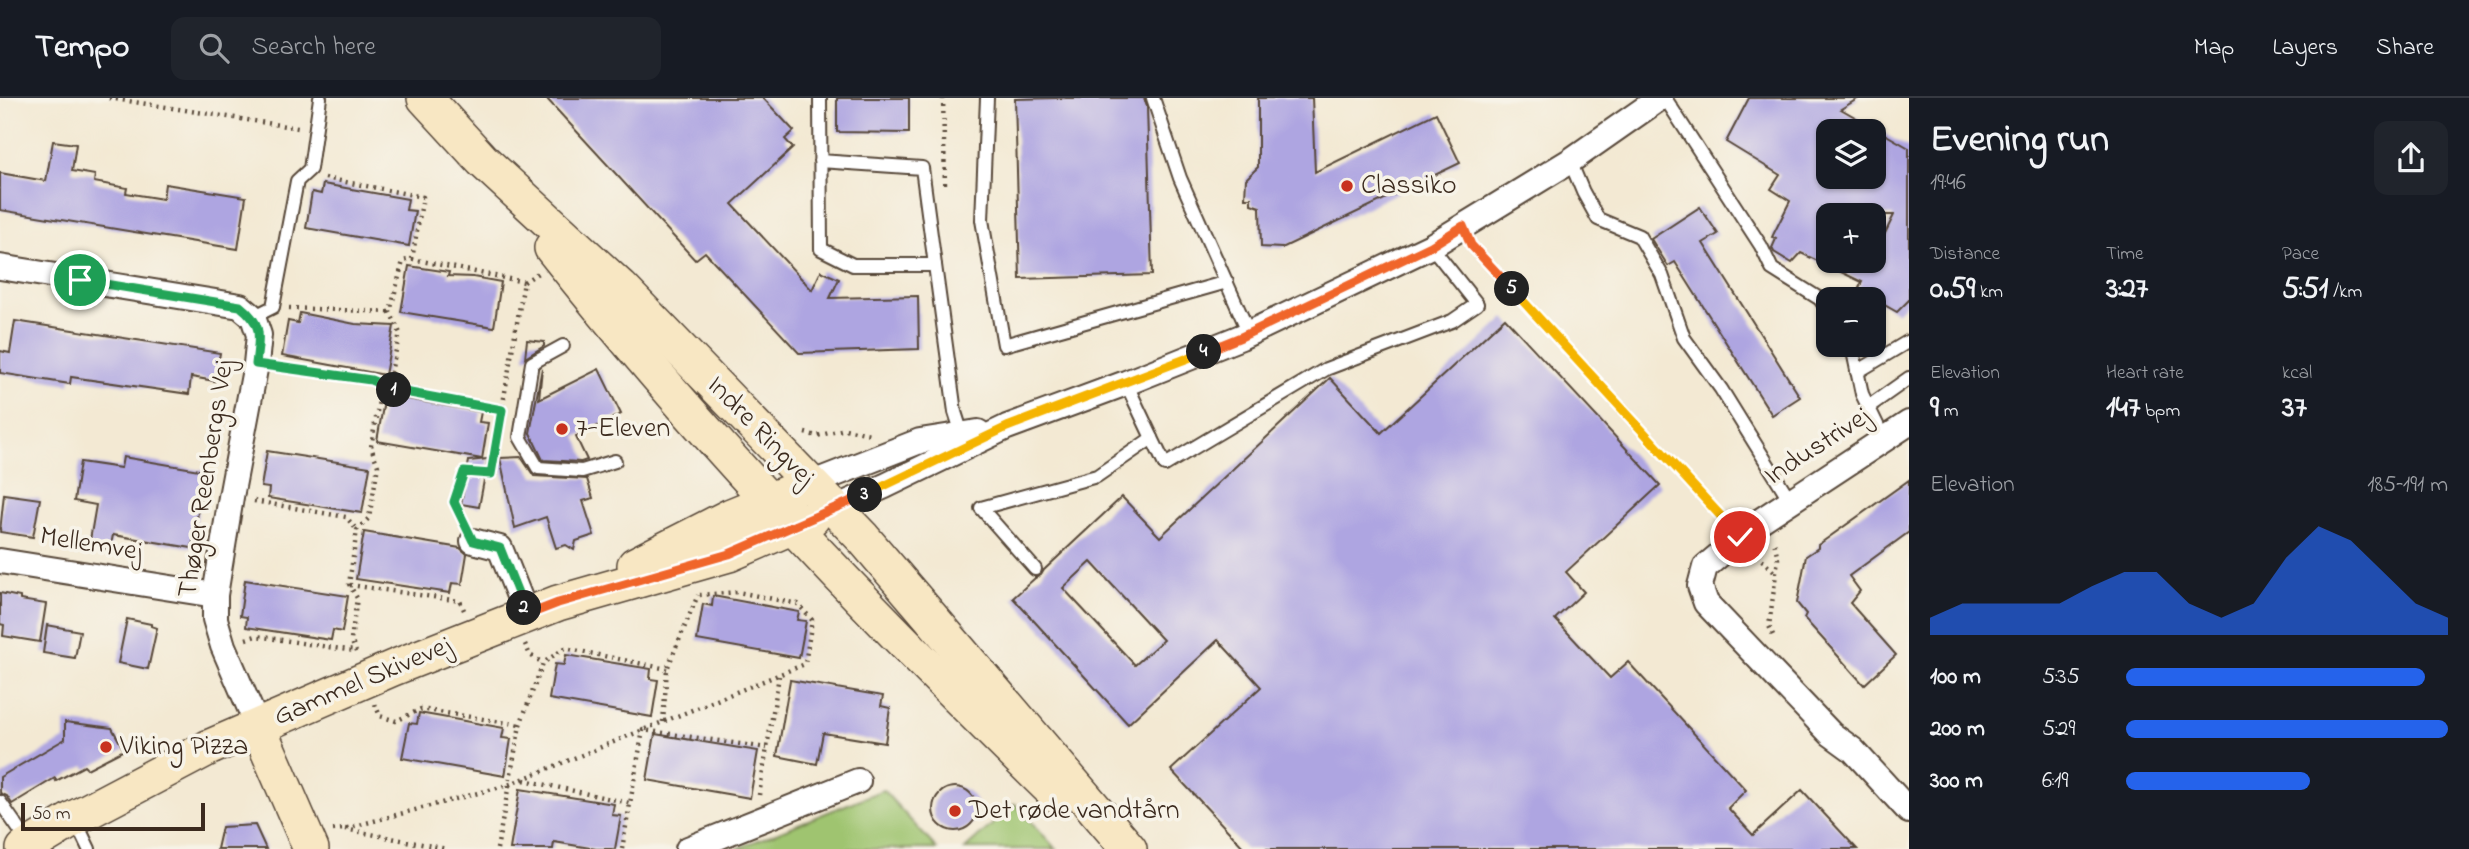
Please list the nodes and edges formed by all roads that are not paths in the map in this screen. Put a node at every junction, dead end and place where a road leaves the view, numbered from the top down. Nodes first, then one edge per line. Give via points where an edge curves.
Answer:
1 (320, 98) edge
2 (425, 98) edge
3 (820, 98) edge
4 (987, 98) edge
5 (1153, 98) edge
6 (1662, 98) edge
7 (482, 160) junction
8 (820, 161) junction
9 (1570, 161) junction
10 (1431, 246) junction
11 (935, 265) junction
12 (0, 267) edge
13 (1227, 282) junction
14 (1816, 296) edge
15 (263, 312) junction
16 (1249, 333) junction
17 (1909, 341) edge
18 (563, 346) dead end
19 (1854, 357) edge
20 (1857, 372) junction
21 (1909, 378) edge
22 (1126, 383) junction
23 (1868, 407) junction
24 (1909, 423) edge
25 (1152, 438) junction
26 (1884, 439) junction
27 (965, 440) junction
28 (615, 461) dead end
29 (810, 484) junction
30 (769, 500) junction
31 (1790, 500) junction
32 (833, 509) junction
33 (793, 526) junction
34 (473, 541) road end
35 (0, 561) edge
36 (1035, 569) dead end
37 (215, 595) junction
38 (543, 609) junction
39 (258, 727) junction
40 (858, 781) dead end
41 (0, 802) edge
42 (1909, 811) edge
43 (82, 834) edge
44 (309, 844) edge
45 (27, 847) edge
46 (688, 849) edge
47 (1111, 849) edge
48 (1129, 849) edge

1 - 15 lane via 310,169 297,181
2 - 7 main road, Indre Ringvej
3 - 8 lane
4 - 13 lane via 982,220 1004,345
5 - 13 lane via 1180,177
6 - 9 street, Gammel Skivevej
6 - 14 lane via 1772,269
7 - 29 main road, Indre Ringvej via 621,288
7 - 30 main road, Indre Ringvej via 600,309
8 - 11 lane via 922,168
8 - 11 lane via 821,249 853,265
9 - 10 street, Gammel Skivevej
9 - 31 lane via 1598,219 1639,236 1662,275 1684,338 1721,388
10 - 16 street, Gammel Skivevej
10 - 25 lane via 1477,304 1452,321 1326,369 1165,465
11 - 27 lane via 955,412
12 - 15 street
13 - 16 lane
15 - 37 street, Thøger Reenbergs Vej
16 - 22 street, Gammel Skivevej
17 - 20 lane
18 - 28 lane via 532,363 520,437 538,468 582,471
19 - 20 lane
20 - 23 lane
21 - 23 lane
22 - 25 lane
22 - 27 street, Gammel Skivevej
23 - 26 lane
24 - 26 street, Industrivej
25 - 36 lane via 1097,476 981,508
26 - 31 street, Industrivej
27 - 29 street, Gammel Skivevej via 920,441
27 - 32 street, Gammel Skivevej
29 - 30 main road, Gammel Skivevej
29 - 32 main road, Indre Ringvej
30 - 33 main road, Indre Ringvej
30 - 38 main road, Gammel Skivevej
31 - 42 street, Industrivej via 1705,567 1700,586 1706,603
32 - 33 main road, Gammel Skivevej
32 - 48 main road, Indre Ringvej via 881,558
33 - 38 main road, Gammel Skivevej via 729,554 688,582
33 - 47 main road, Indre Ringvej
34 - 38 street via 500,548
35 - 37 street, Mellemvej
37 - 39 street, Thøger Reenbergs Vej via 215,619 223,646
38 - 39 main road, Gammel Skivevej
39 - 43 main road, Gammel Skivevej via 208,748
39 - 44 main road
40 - 46 street
41 - 45 lane
43 - 45 main road, Gammel Skivevej

